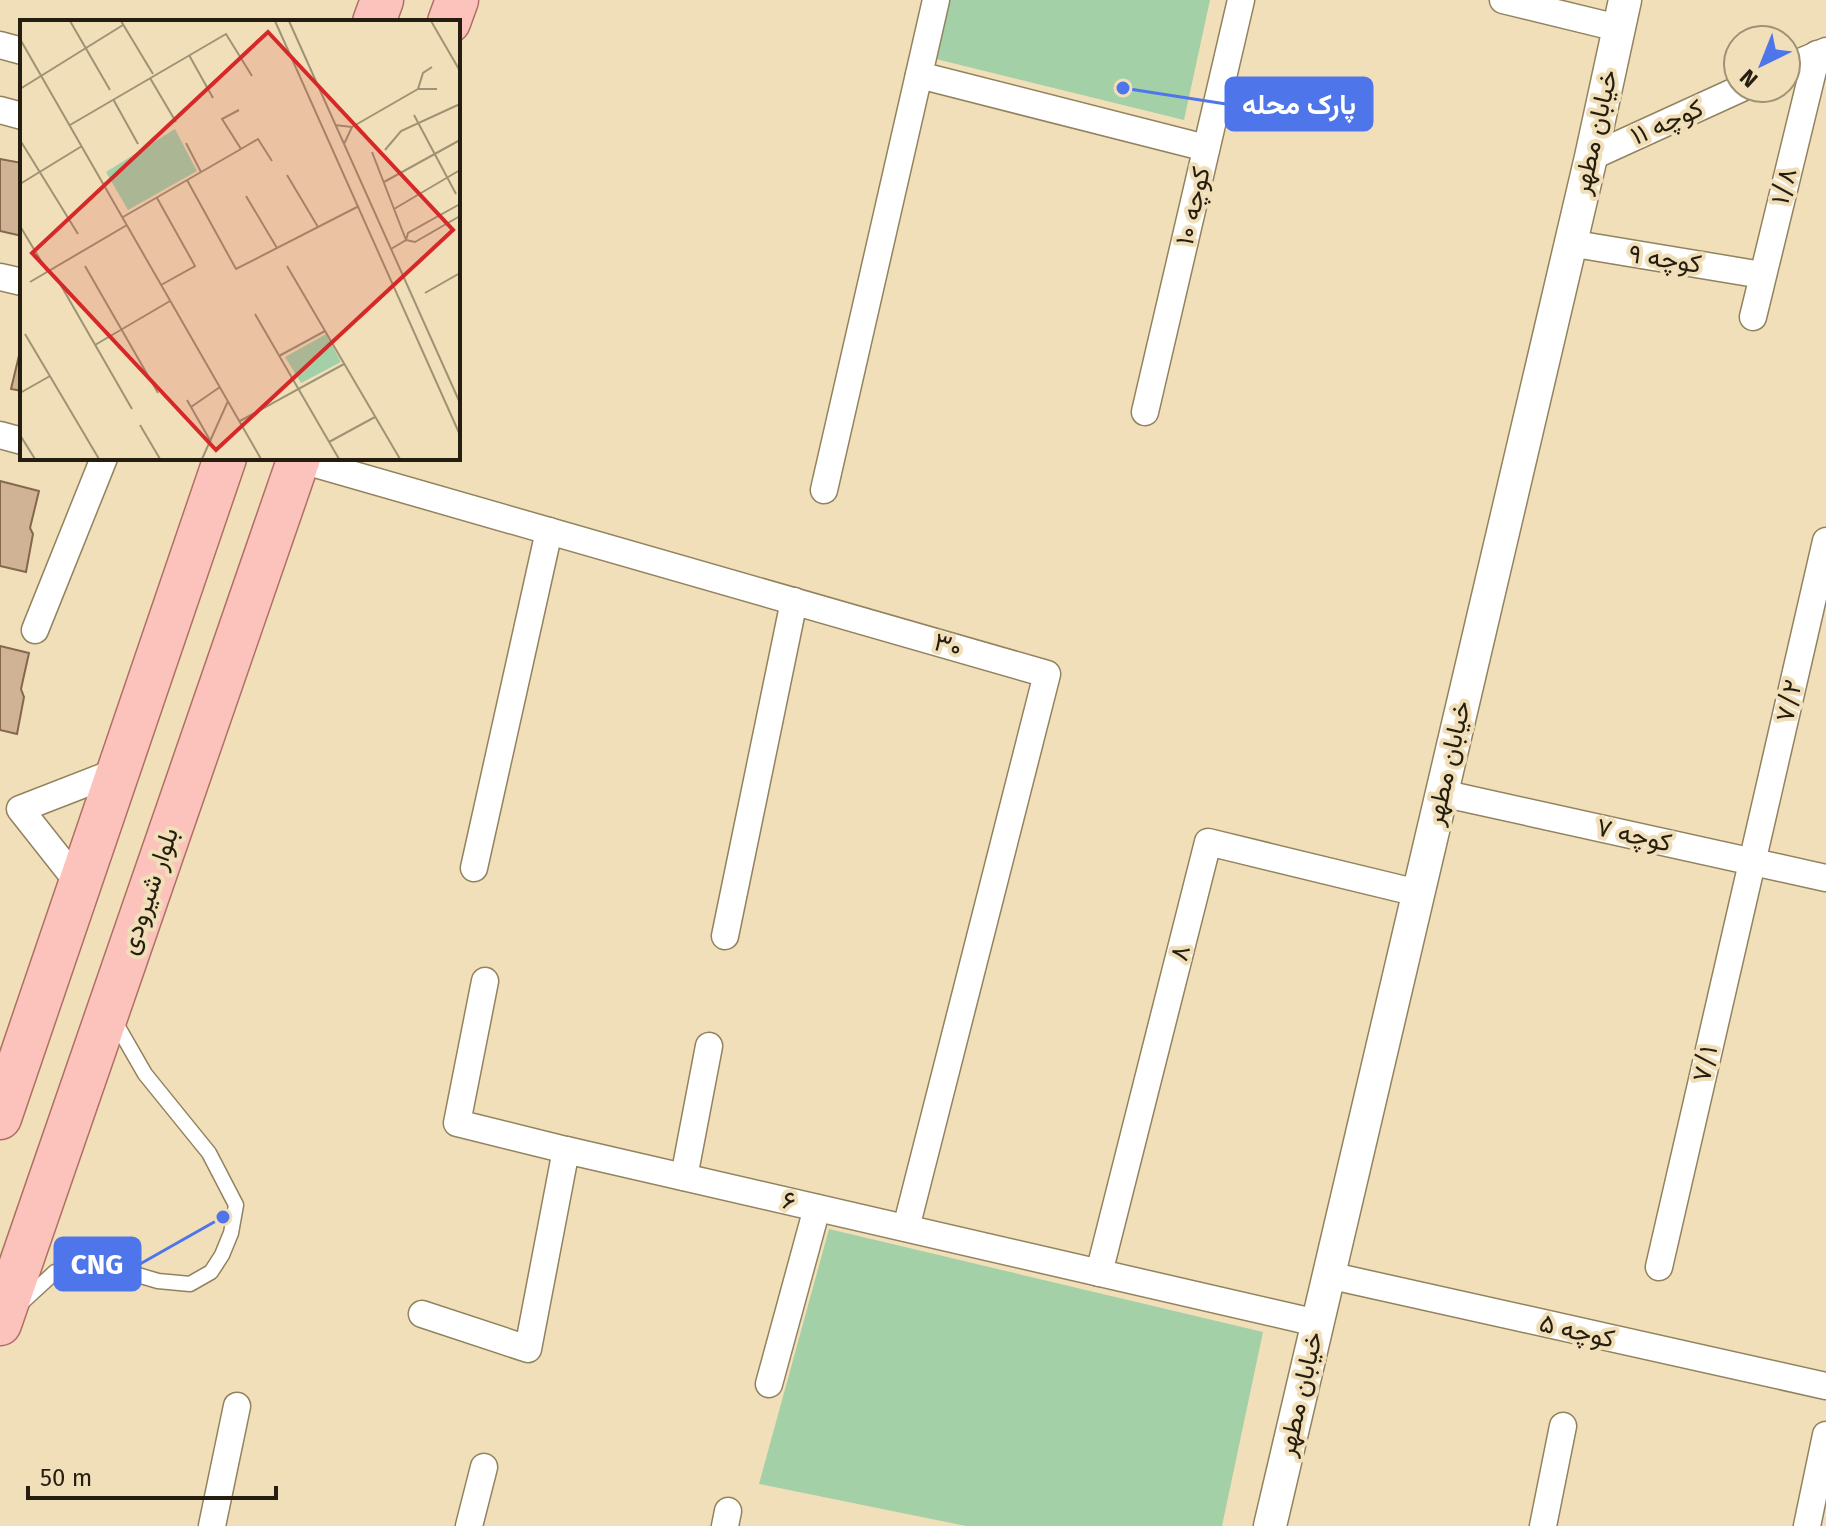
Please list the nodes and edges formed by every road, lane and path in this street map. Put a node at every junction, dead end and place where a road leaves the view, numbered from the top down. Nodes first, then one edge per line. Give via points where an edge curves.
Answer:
1 (382, 0) edge
2 (457, 0) edge
3 (936, 0) edge
4 (1241, 0) edge
5 (1503, 0) edge
6 (1622, 14) edge
7 (375, 20) edge
8 (450, 20) edge
9 (0, 45) edge
10 (20, 50) edge
11 (1821, 52) edge
12 (1802, 61) edge
13 (919, 75) junction
14 (1722, 97) edge
15 (0, 110) edge
16 (20, 115) edge
17 (1206, 148) junction
18 (1591, 157) junction
19 (1569, 243) junction
20 (1762, 275) junction
21 (0, 277) edge
22 (20, 282) edge
23 (1753, 317) dead end
24 (1145, 412) dead end
25 (0, 435) edge
26 (20, 440) edge
27 (99, 460) edge
28 (224, 460) edge
29 (297, 460) edge
30 (305, 460) edge
31 (824, 490) dead end
32 (549, 531) junction
33 (1826, 541) edge
34 (794, 601) junction
35 (35, 630) dead end
36 (118, 771) junction
37 (1441, 793) junction
38 (10, 807) edge
39 (1752, 861) junction
40 (474, 868) dead end
41 (1826, 878) edge
42 (80, 885) junction
43 (1418, 893) junction
44 (725, 936) dead end
45 (485, 981) dead end
46 (109, 1008) junction
47 (709, 1046) dead end
48 (0, 1118) edge
49 (566, 1150) junction
50 (684, 1177) junction
51 (817, 1208) junction
52 (906, 1228) junction
53 (1659, 1267) dead end
54 (1099, 1273) junction
55 (1328, 1275) junction
56 (422, 1314) dead end
57 (0, 1322) edge
58 (1317, 1323) junction
59 (769, 1384) dead end
60 (1826, 1386) edge
61 (237, 1406) dead end
62 (1563, 1426) dead end
63 (1826, 1435) edge
64 (484, 1467) dead end
65 (212, 1526) edge
66 (469, 1526) edge
67 (1270, 1526) edge
68 (1543, 1526) edge
69 (1807, 1526) edge

1 - 7 main road
2 - 8 main road
3 - 13 street
4 - 17 street, کوچه ۱۰
5 - 6 street
6 - 18 street, خیابان مطهر
9 - 10 street
11 - 12 street
11 - 20 street, ۱/۸
13 - 17 street
13 - 31 street
14 - 18 street, کوچه ۱۱
15 - 16 street
17 - 24 street, کوچه ۱۰
18 - 19 street, خیابان مطهر
19 - 20 street, کوچه ۹
19 - 37 street, خیابان مطهر
20 - 23 street, ۱/۸
21 - 22 street
25 - 26 street
27 - 35 street
28 - 36 main road
29 - 46 main road, بلوار شیرودی
30 - 32 street, ۳۰
32 - 34 street, ۳۰
32 - 40 street
33 - 39 street, ۷/۲
34 - 44 street
34 - 52 street, ۳۰ via 1047,674
36 - 38 street
36 - 42 main road
37 - 39 street, کوچه ۷
37 - 43 street, خیابان مطهر
38 - 42 street
39 - 41 street, کوچه ۷
39 - 53 street, ۷/۱
42 - 48 main road
43 - 54 street, ۸ via 1208,842
43 - 55 street, خیابان مطهر
45 - 49 street, ۶ via 457,1123
46 - 57 main road, بلوار شیرودی
46 - 57 lane via 145,1074 209,1153 236,1205 231,1233 211,1272 190,1284 158,1281 94,1262 55,1272
47 - 50 street
49 - 50 street, ۶
49 - 56 street via 528,1349
50 - 51 street, ۶
51 - 52 street, ۶
51 - 59 street
52 - 54 street, ۶
54 - 58 street, ۶
55 - 58 street, خیابان مطهر
55 - 60 street, کوچه ۵
58 - 67 street, خیابان مطهر
61 - 65 street
62 - 68 street
63 - 69 street
64 - 66 street

